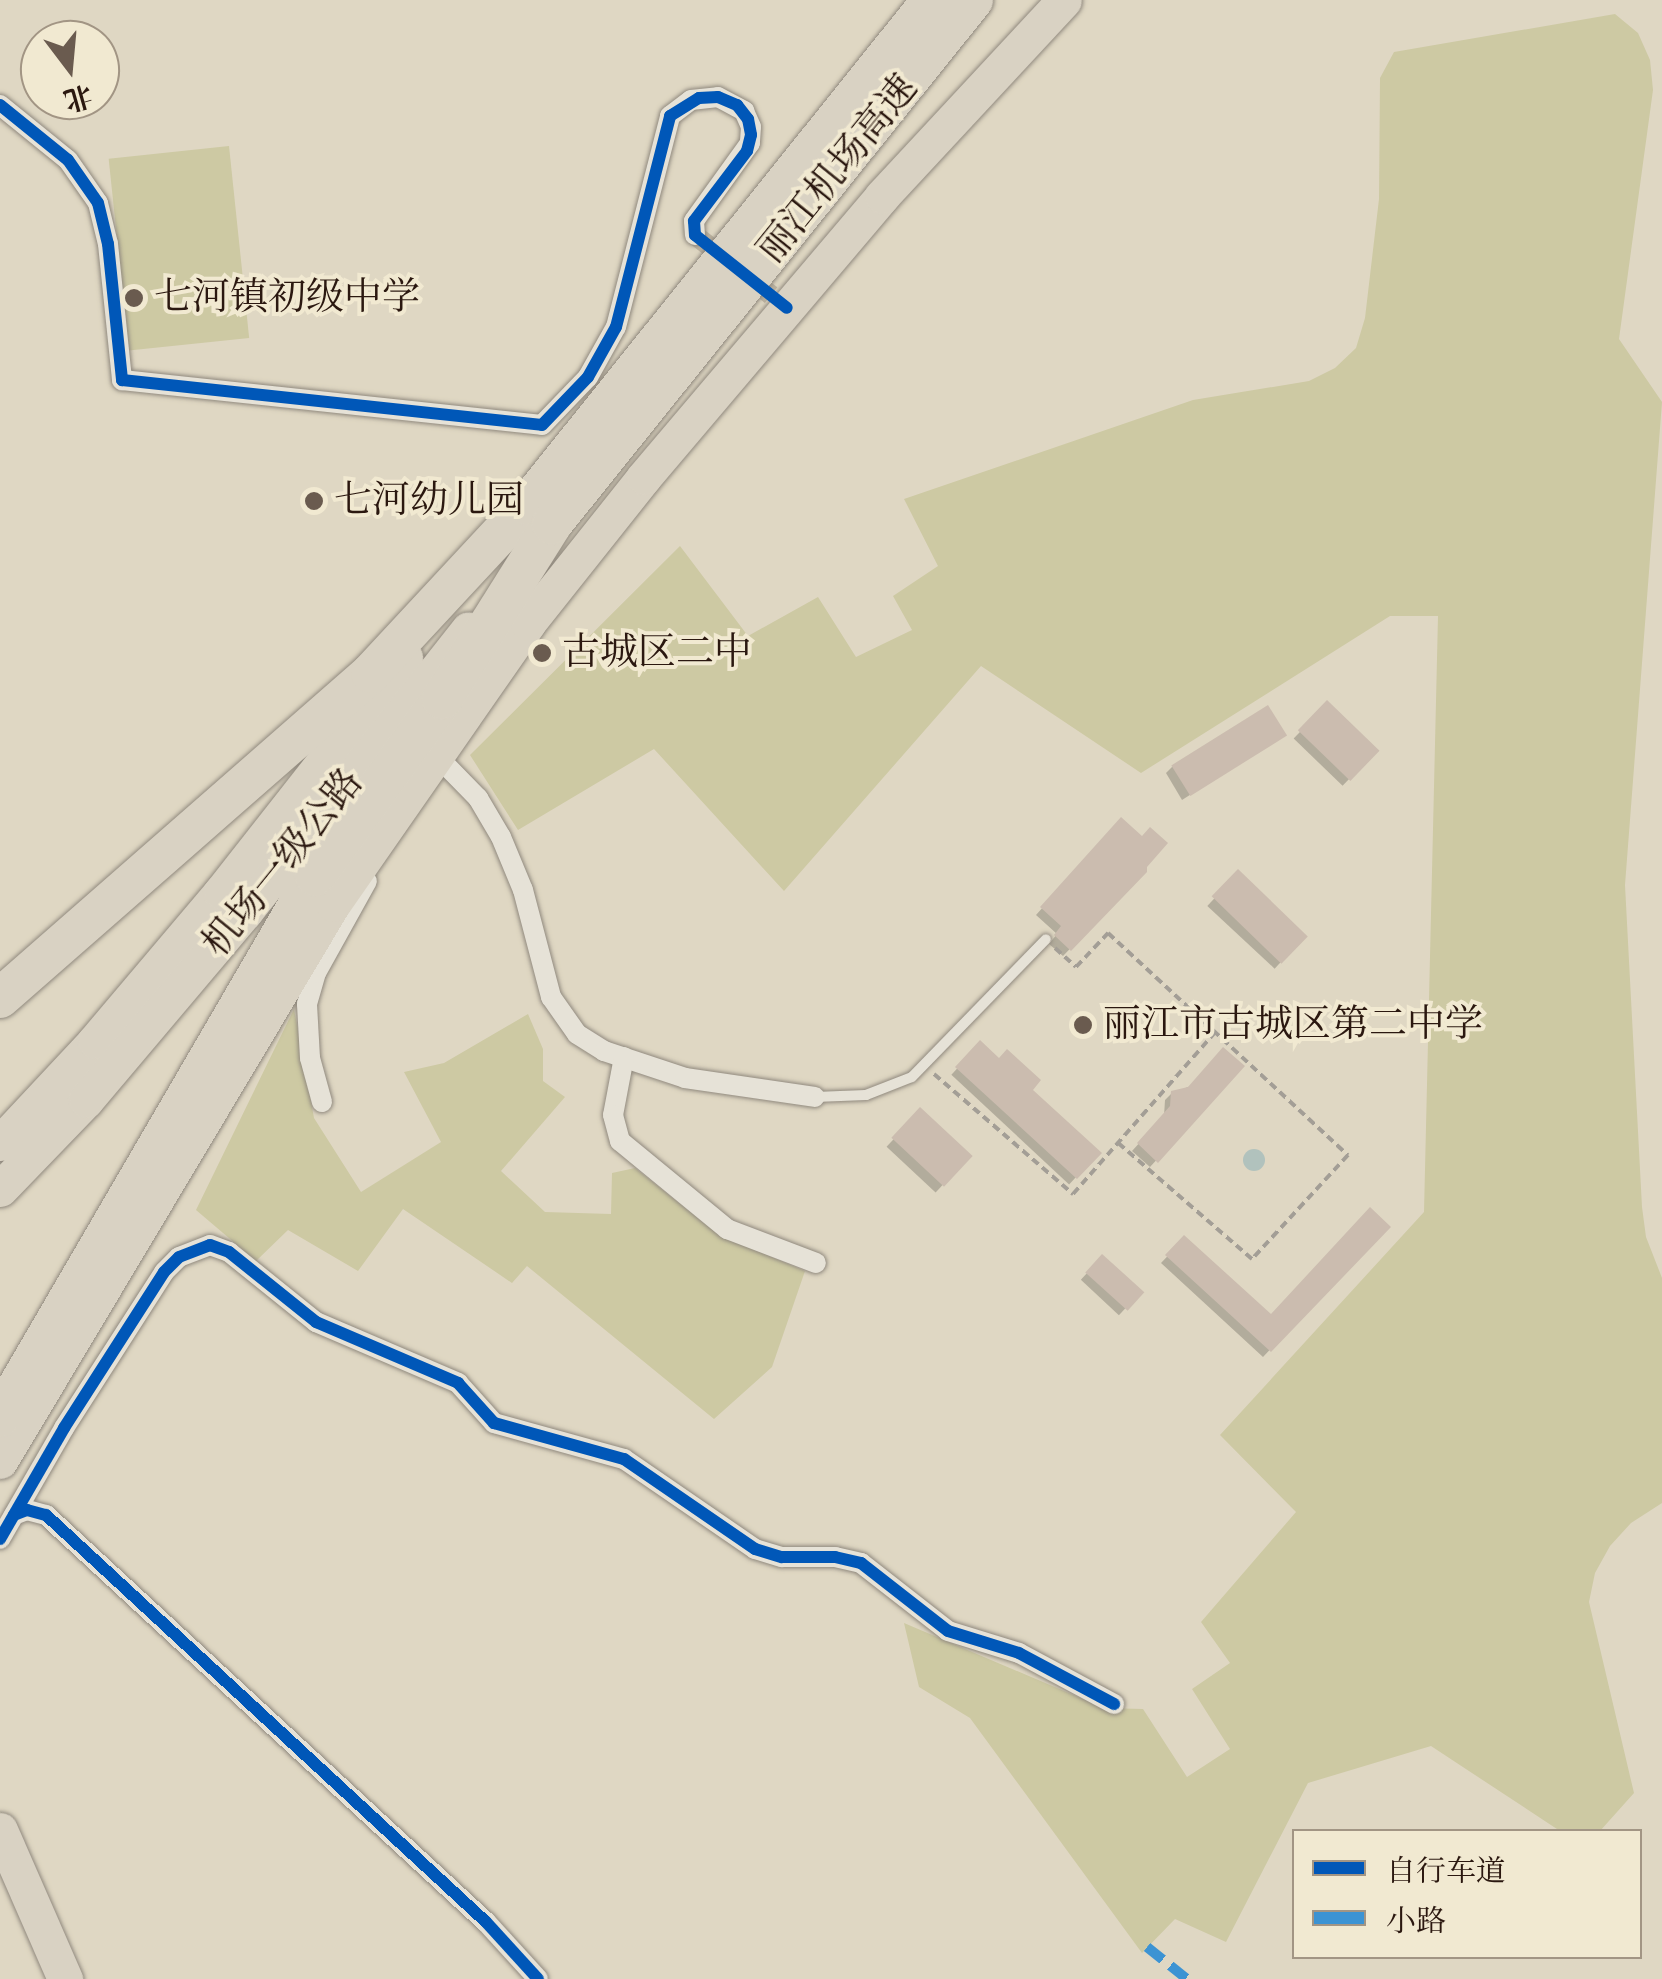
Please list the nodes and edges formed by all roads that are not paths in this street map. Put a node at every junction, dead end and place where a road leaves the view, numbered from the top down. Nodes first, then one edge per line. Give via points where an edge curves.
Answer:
1 (932, 0) edge
2 (973, 0) edge
3 (1064, 0) edge
4 (0, 104) edge
5 (695, 234) dead end
6 (539, 514) junction
7 (435, 754) junction
8 (367, 854) junction
9 (1046, 938) road end
10 (0, 998) edge
11 (624, 1057) junction
12 (815, 1097) joint
13 (322, 1102) dead end
14 (0, 1143) edge
15 (0, 1188) edge
16 (816, 1263) dead end
17 (0, 1416) edge
18 (0, 1461) edge
19 (14, 1515) junction
20 (0, 1538) edge
21 (1114, 1704) dead end
22 (0, 1830) edge
23 (65, 1979) edge
24 (538, 1979) edge

1 - 6 highway, 丽江机场高速
2 - 6 highway, 丽江机场高速
3 - 7 highway via 779,302
4 - 5 street via 80,172 98,203 122,380 542,425 588,377 616,327 670,116 691,100 718,97 744,111 750,143 694,221
6 - 10 highway via 371,673
6 - 14 highway, 机场一级公路 via 95,1040
6 - 15 highway, 机场一级公路 via 245,912 86,1100
6 - 17 highway via 442,698 315,876
7 - 8 highway
7 - 11 street via 478,798 501,837 558,1010 590,1043
8 - 13 street via 370,876 316,973 307,1004 310,1058
8 - 18 highway via 203,1115
9 - 12 lane via 926,1068 881,1091
11 - 12 street via 685,1078
11 - 16 street via 614,1122 624,1146 727,1230
19 - 20 street
19 - 21 street via 164,1272 178,1256 210,1245 229,1252 316,1322 458,1384 494,1422 624,1460 755,1549 861,1564 948,1631 1019,1653
19 - 24 street via 46,1515 486,1922
22 - 23 highway

